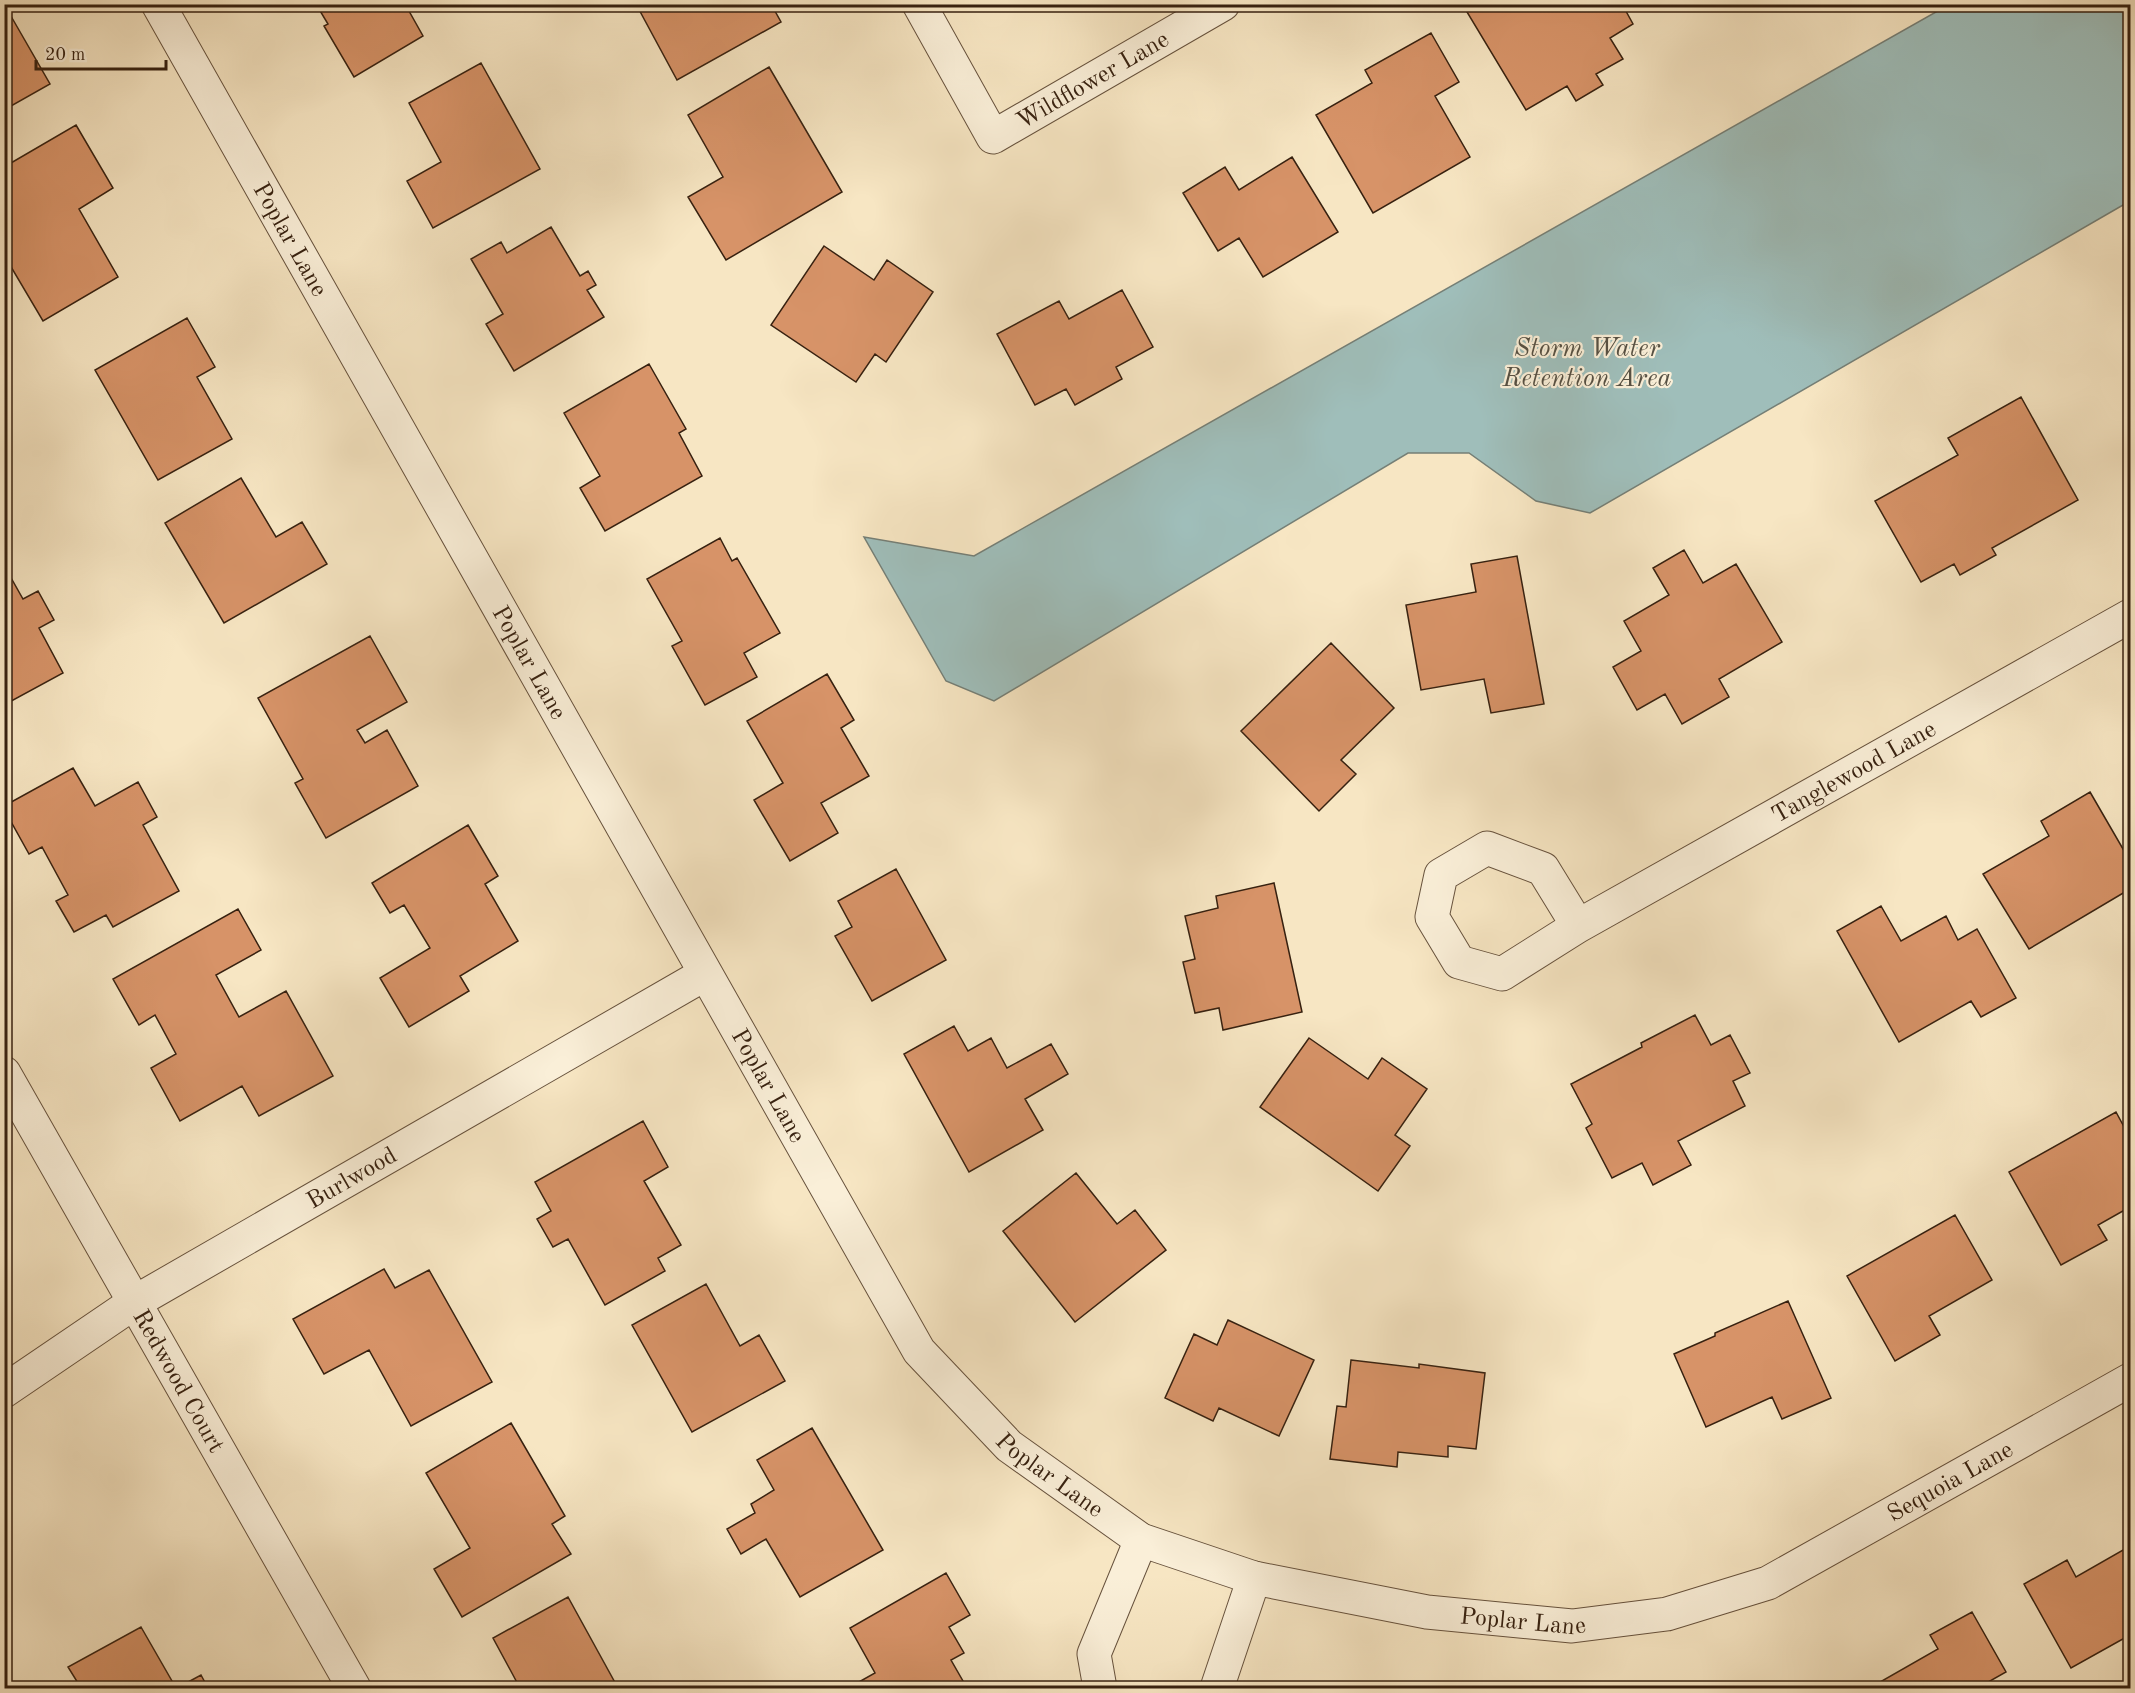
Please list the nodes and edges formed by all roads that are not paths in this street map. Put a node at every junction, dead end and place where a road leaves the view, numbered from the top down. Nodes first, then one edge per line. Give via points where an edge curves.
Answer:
1 (158, 4) edge
2 (919, 4) edge
3 (1223, 4) edge
4 (2130, 616) edge
5 (1578, 926) dead end
6 (705, 974) junction
7 (4, 1073) edge
8 (135, 1302) junction
9 (2130, 1380) edge
10 (4, 1391) edge
11 (1141, 1540) junction
12 (1254, 1578) junction
13 (1768, 1583) joint
14 (354, 1689) edge
15 (1100, 1689) edge
16 (1218, 1689) edge

1 - 6 street, Poplar Lane
2 - 3 street, Wildflower Lane via 993,137
4 - 5 street, Tanglewood Lane
6 - 8 street, Burlwood
6 - 11 street, Poplar Lane via 919,1351 1009,1446
7 - 8 street, Redwood Court
8 - 10 street, Burlwood
8 - 14 street, Redwood Court
9 - 13 street, Sequoia Lane
11 - 12 street, Poplar Lane
11 - 15 street via 1094,1654
12 - 13 street, Poplar Lane via 1427,1612 1572,1626 1667,1614
12 - 16 street

